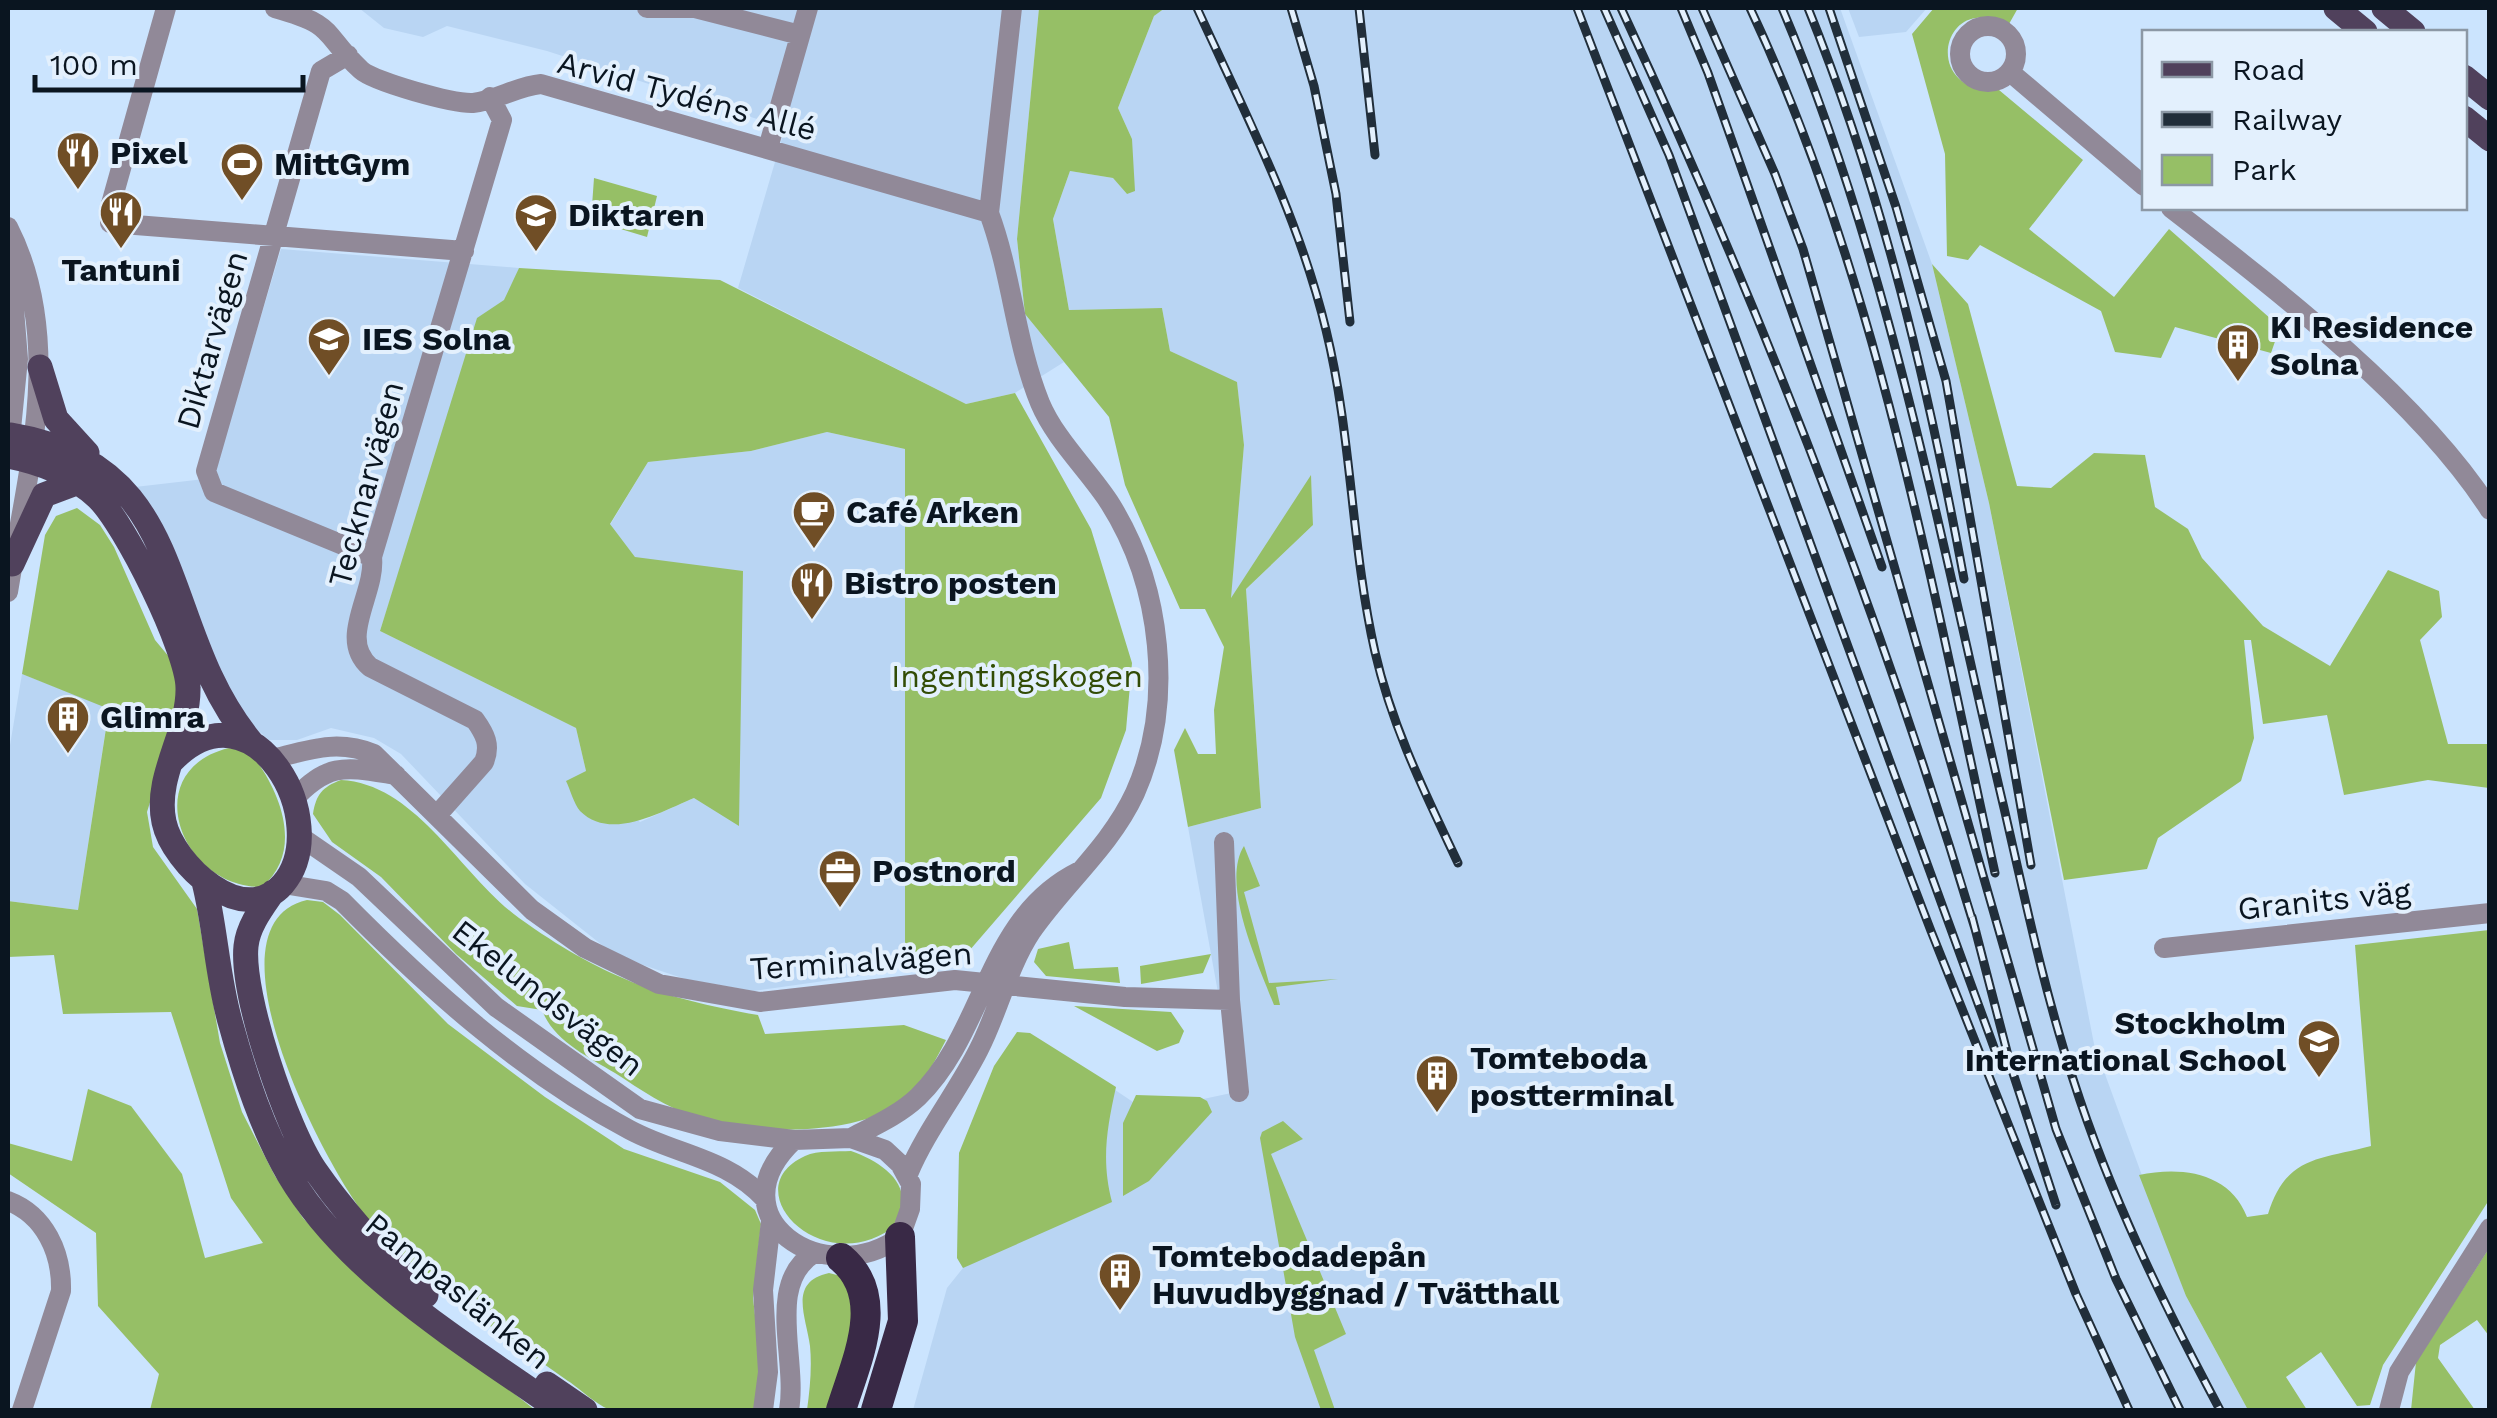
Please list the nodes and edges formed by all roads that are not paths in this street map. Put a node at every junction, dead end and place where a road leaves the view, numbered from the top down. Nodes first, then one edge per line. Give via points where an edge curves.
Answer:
1 (166, 8) edge
2 (276, 8) edge
3 (647, 8) edge
4 (808, 8) edge
5 (1012, 8) edge
6 (2336, 8) edge
7 (2384, 8) edge
8 (2363, 30) edge
9 (2411, 30) edge
10 (800, 34) junction
11 (348, 54) junction
12 (2010, 72) dead end
13 (2467, 79) edge
14 (490, 97) junction
15 (2490, 98) edge
16 (2467, 121) edge
17 (2490, 140) edge
18 (768, 148) junction
19 (2142, 184) edge
20 (2173, 210) edge
21 (989, 213) junction
22 (8, 227) edge
23 (274, 236) junction
24 (464, 252) junction
25 (40, 367) junction
26 (18, 450) edge
27 (94, 460) junction
28 (76, 483) junction
29 (2490, 510) edge
30 (372, 556) junction
31 (12, 564) junction
32 (8, 592) edge
33 (252, 743) junction
34 (272, 760) junction
35 (172, 762) junction
36 (396, 775) junction
37 (292, 800) junction
38 (438, 814) junction
39 (298, 835) junction
40 (1224, 842) dead end
41 (1079, 871) junction
42 (204, 882) junction
43 (278, 888) junction
44 (2490, 913) edge
45 (2164, 948) dead end
46 (984, 982) junction
47 (1007, 984) junction
48 (1230, 1000) junction
49 (1239, 1092) dead end
50 (851, 1138) junction
51 (794, 1140) junction
52 (908, 1174) junction
53 (764, 1198) junction
54 (8, 1201) edge
55 (770, 1220) junction
56 (2490, 1228) edge
57 (900, 1237) junction
58 (827, 1256) junction
59 (538, 1387) junction
60 (22, 1410) edge
61 (559, 1410) edge
62 (585, 1410) edge
63 (764, 1410) edge
64 (790, 1410) edge
65 (842, 1410) edge
66 (876, 1410) edge
67 (2390, 1410) edge

1 - 23 street via 110,224
2 - 11 street, Arvid Tydéns Allé via 330,29
3 - 10 street via 695,8
4 - 10 street
5 - 21 street
6 - 8 main road
7 - 9 main road
10 - 18 street
11 - 14 street, Arvid Tydéns Allé via 371,77 473,103
11 - 23 street, Diktarvägen via 322,71
12 - 19 street
13 - 15 main road
14 - 18 street, Arvid Tydéns Allé via 541,84
14 - 24 street, Tecknarvägen via 502,120
16 - 17 main road
18 - 21 street, Arvid Tydéns Allé
20 - 29 street via 2412,412 2463,468
21 - 41 street via 1027,370 1043,409 1112,506 1142,580 1158,647 1158,712 1148,756 1134,795 1098,854
22 - 25 street via 27,264
22 - 26 street
23 - 24 street
23 - 30 street, Diktarvägen via 206,471 214,492
24 - 30 street, Tecknarvägen
25 - 26 street
25 - 27 main road via 56,419
26 - 27 main road
26 - 28 main road
26 - 31 street
27 - 33 main road via 137,504 211,683
28 - 31 main road via 44,495
28 - 35 main road via 95,494 123,531 183,658 187,705
30 - 38 street, Tecknarvägen via 374,574 354,643 359,658 475,720 486,735 484,762
31 - 32 street
33 - 34 main road
33 - 35 main road via 210,734
34 - 36 street, Terminalvägen via 326,745 352,746 374,754
34 - 37 main road
35 - 42 main road via 162,803 166,830
36 - 37 street via 331,770
36 - 38 street, Terminalvägen
37 - 39 main road
38 - 46 street, Terminalvägen via 532,910 585,948 659,984 760,1002 923,982
39 - 43 main road via 298,852
39 - 51 street, Ekelundsvägen via 359,877 496,1007 640,1109 720,1132
40 - 48 street
41 - 46 street via 1050,886 1031,908
41 - 47 street via 1030,933
42 - 43 main road, Ekelundsvägen via 239,897
42 - 59 main road, Pampaslänken via 229,1020 290,1176 374,1272
43 - 53 street, Ekelundsvägen via 326,891 342,901 477,1028 629,1130 734,1170
43 - 59 main road, Pampaslänken via 253,924 246,962 292,1125 313,1166 424,1294
44 - 45 street, Granits väg
46 - 47 street, Terminalvägen
46 - 50 street via 927,1087 904,1109
47 - 48 street, Terminalvägen
47 - 52 street via 978,1051 923,1137
48 - 49 street
50 - 51 street
50 - 52 street via 885,1150
51 - 53 street via 777,1156
52 - 57 street via 910,1209
53 - 55 street
54 - 60 street via 39,1223 62,1274
55 - 58 street via 789,1240
55 - 63 street
56 - 67 street via 2398,1372
57 - 58 street via 868,1254
57 - 66 highway via 903,1320
58 - 64 street via 793,1270 786,1293 794,1370
58 - 65 highway via 860,1277 866,1307
59 - 61 main road, Pampaslänken
59 - 62 main road, Pampaslänken

